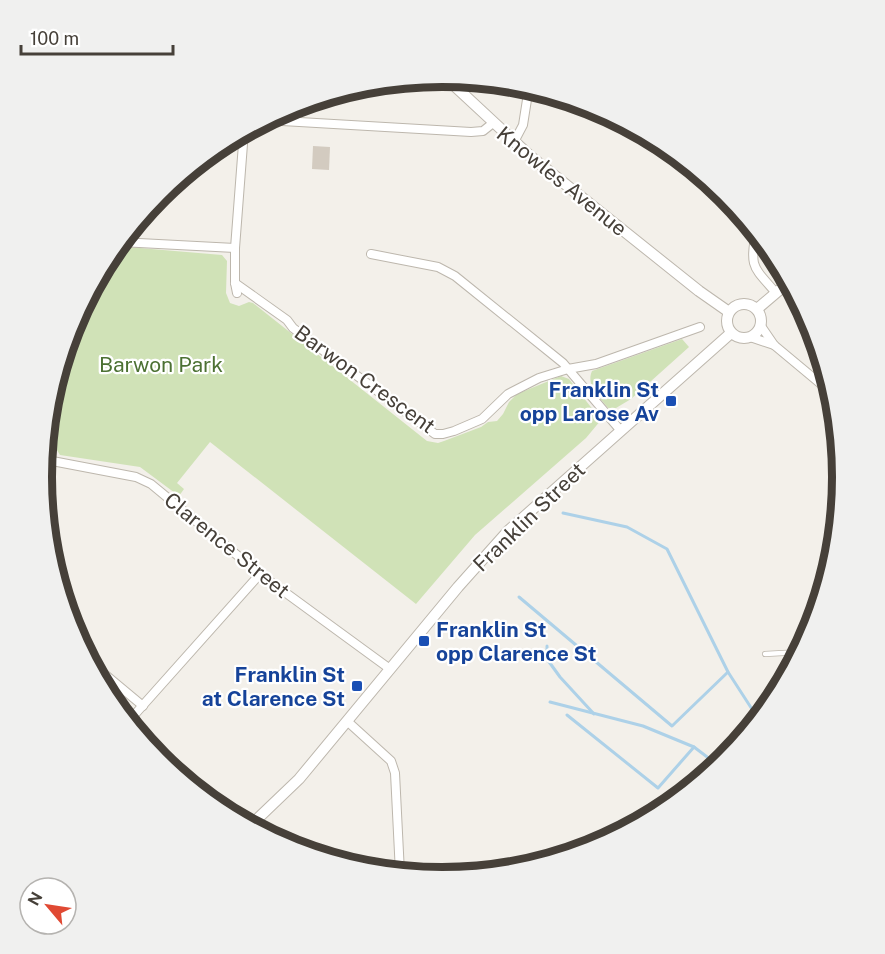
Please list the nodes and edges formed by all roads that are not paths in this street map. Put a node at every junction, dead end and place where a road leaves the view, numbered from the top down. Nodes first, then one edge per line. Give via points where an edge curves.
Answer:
1 (456, 88) edge
2 (528, 96) edge
3 (284, 121) edge
4 (494, 123) junction
5 (243, 142) edge
6 (514, 142) junction
7 (131, 243) edge
8 (754, 243) edge
9 (235, 248) junction
10 (371, 254) dead end
11 (235, 283) junction
12 (783, 287) edge
13 (237, 292) dead end
14 (776, 293) junction
15 (757, 309) junction
16 (729, 312) junction
17 (760, 326) junction
18 (700, 327) dead end
19 (731, 333) junction
20 (750, 337) junction
21 (774, 345) junction
22 (568, 369) junction
23 (821, 384) edge
24 (621, 431) junction
25 (53, 461) edge
26 (260, 574) junction
27 (790, 653) edge
28 (765, 654) dead end
29 (390, 669) junction
30 (108, 677) edge
31 (143, 706) junction
32 (134, 715) edge
33 (347, 721) junction
34 (256, 820) edge
35 (400, 865) edge

1 - 4 street
2 - 6 street via 523,125
3 - 4 street, Knowles Avenue via 471,132 483,131
4 - 6 street, Knowles Avenue
5 - 9 street
6 - 16 street, Knowles Avenue
7 - 9 street
8 - 14 street via 752,261
9 - 11 street
10 - 22 street via 438,267 455,276
11 - 13 street
11 - 22 street, Barwon Crescent via 435,434 482,419 508,394
12 - 14 street
14 - 15 street
15 - 16 street via 742,303
15 - 17 street
16 - 19 street via 727,325
17 - 20 street
17 - 21 street
18 - 22 street, Barwon Crescent via 596,364
19 - 20 street via 740,338
19 - 24 street, Franklin Street
20 - 21 street
21 - 23 street
22 - 24 street
24 - 29 street, Franklin Street via 508,531
25 - 26 street, Clarence Street via 136,477 151,484
26 - 29 street, Clarence Street
26 - 31 street
27 - 28 lane
29 - 33 street, Franklin Street
30 - 31 street
31 - 32 street
33 - 34 street, Franklin Street via 299,779
33 - 35 street via 391,761

